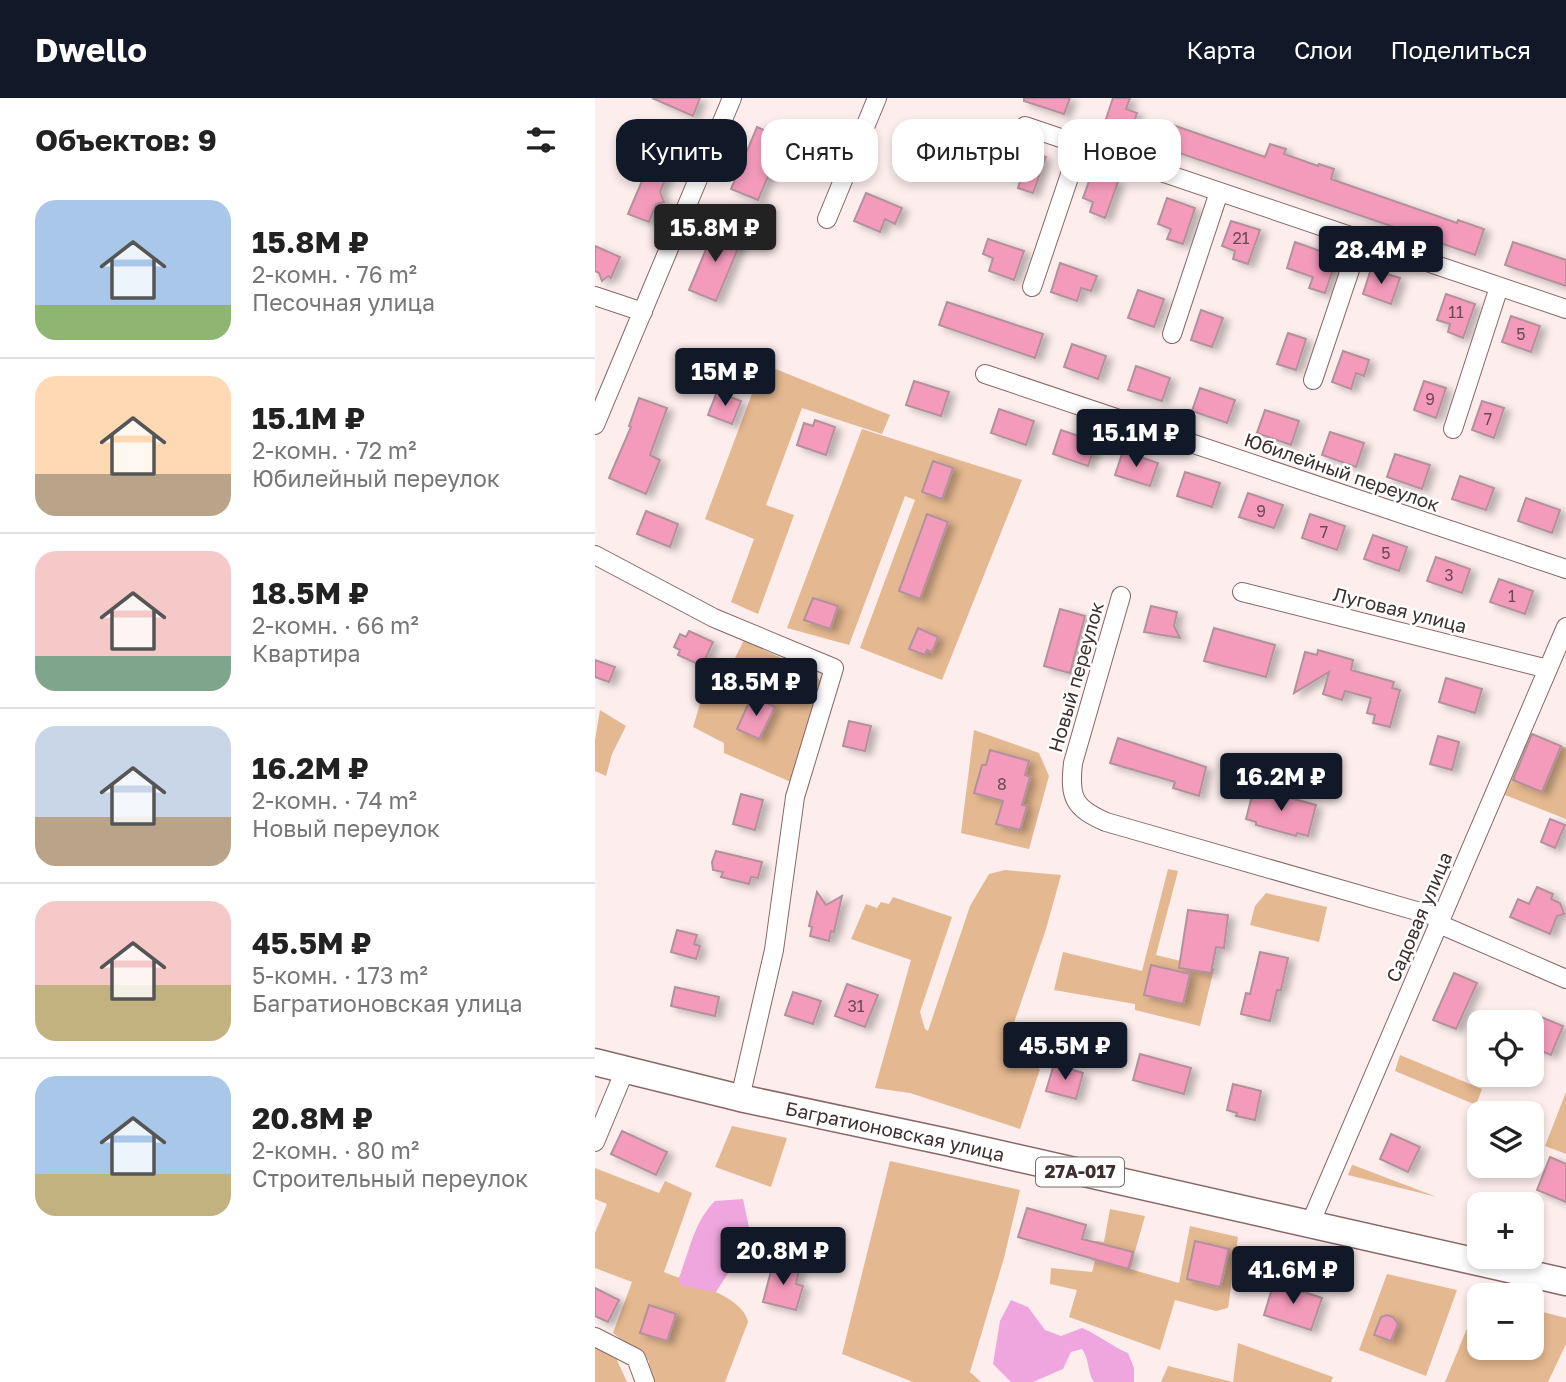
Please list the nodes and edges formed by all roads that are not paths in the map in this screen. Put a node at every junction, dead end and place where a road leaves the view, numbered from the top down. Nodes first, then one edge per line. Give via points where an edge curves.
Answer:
1 (732, 98) edge
2 (877, 98) edge
3 (1181, 179) edge
4 (1067, 182) edge
5 (1219, 192) junction
6 (827, 219) dead end
7 (1360, 240) junction
8 (1032, 287) dead end
9 (1499, 287) junction
10 (595, 296) edge
11 (1566, 309) edge
12 (643, 312) junction
13 (1171, 334) dead end
14 (985, 374) dead end
15 (1313, 380) dead end
16 (595, 425) edge
17 (1453, 429) dead end
18 (595, 555) edge
19 (1566, 569) edge
20 (1242, 592) dead end
21 (1121, 596) dead end
22 (1566, 627) edge
23 (1548, 668) junction
24 (1440, 921) junction
25 (1566, 979) edge
26 (595, 1062) edge
27 (625, 1070) junction
28 (740, 1098) junction
29 (595, 1142) edge
30 (1310, 1224) junction
31 (1566, 1282) edge
32 (595, 1337) edge
33 (645, 1382) edge

1 - 12 street
2 - 6 street
3 - 5 street
4 - 8 street
5 - 7 street
5 - 13 street
7 - 9 street
7 - 15 street
9 - 11 street
9 - 17 street
10 - 12 street
12 - 16 street
14 - 19 street, Юбилейный переулок
18 - 28 street via 714,618 834,668 795,797 774,950
20 - 23 street, Луговая улица
21 - 24 street, Новый переулок via 1073,763 1072,789 1079,807 1106,822
22 - 23 street, Садовая улица
23 - 24 street, Садовая улица
24 - 25 street
24 - 30 street, Садовая улица
26 - 27 main road, Багратионовская улица / 27А-017
27 - 28 main road, Багратионовская улица / 27А-017
27 - 29 street
28 - 30 main road, Багратионовская улица / 27А-017
30 - 31 main road, Багратионовская улица / 27А-017
32 - 33 street via 636,1358

